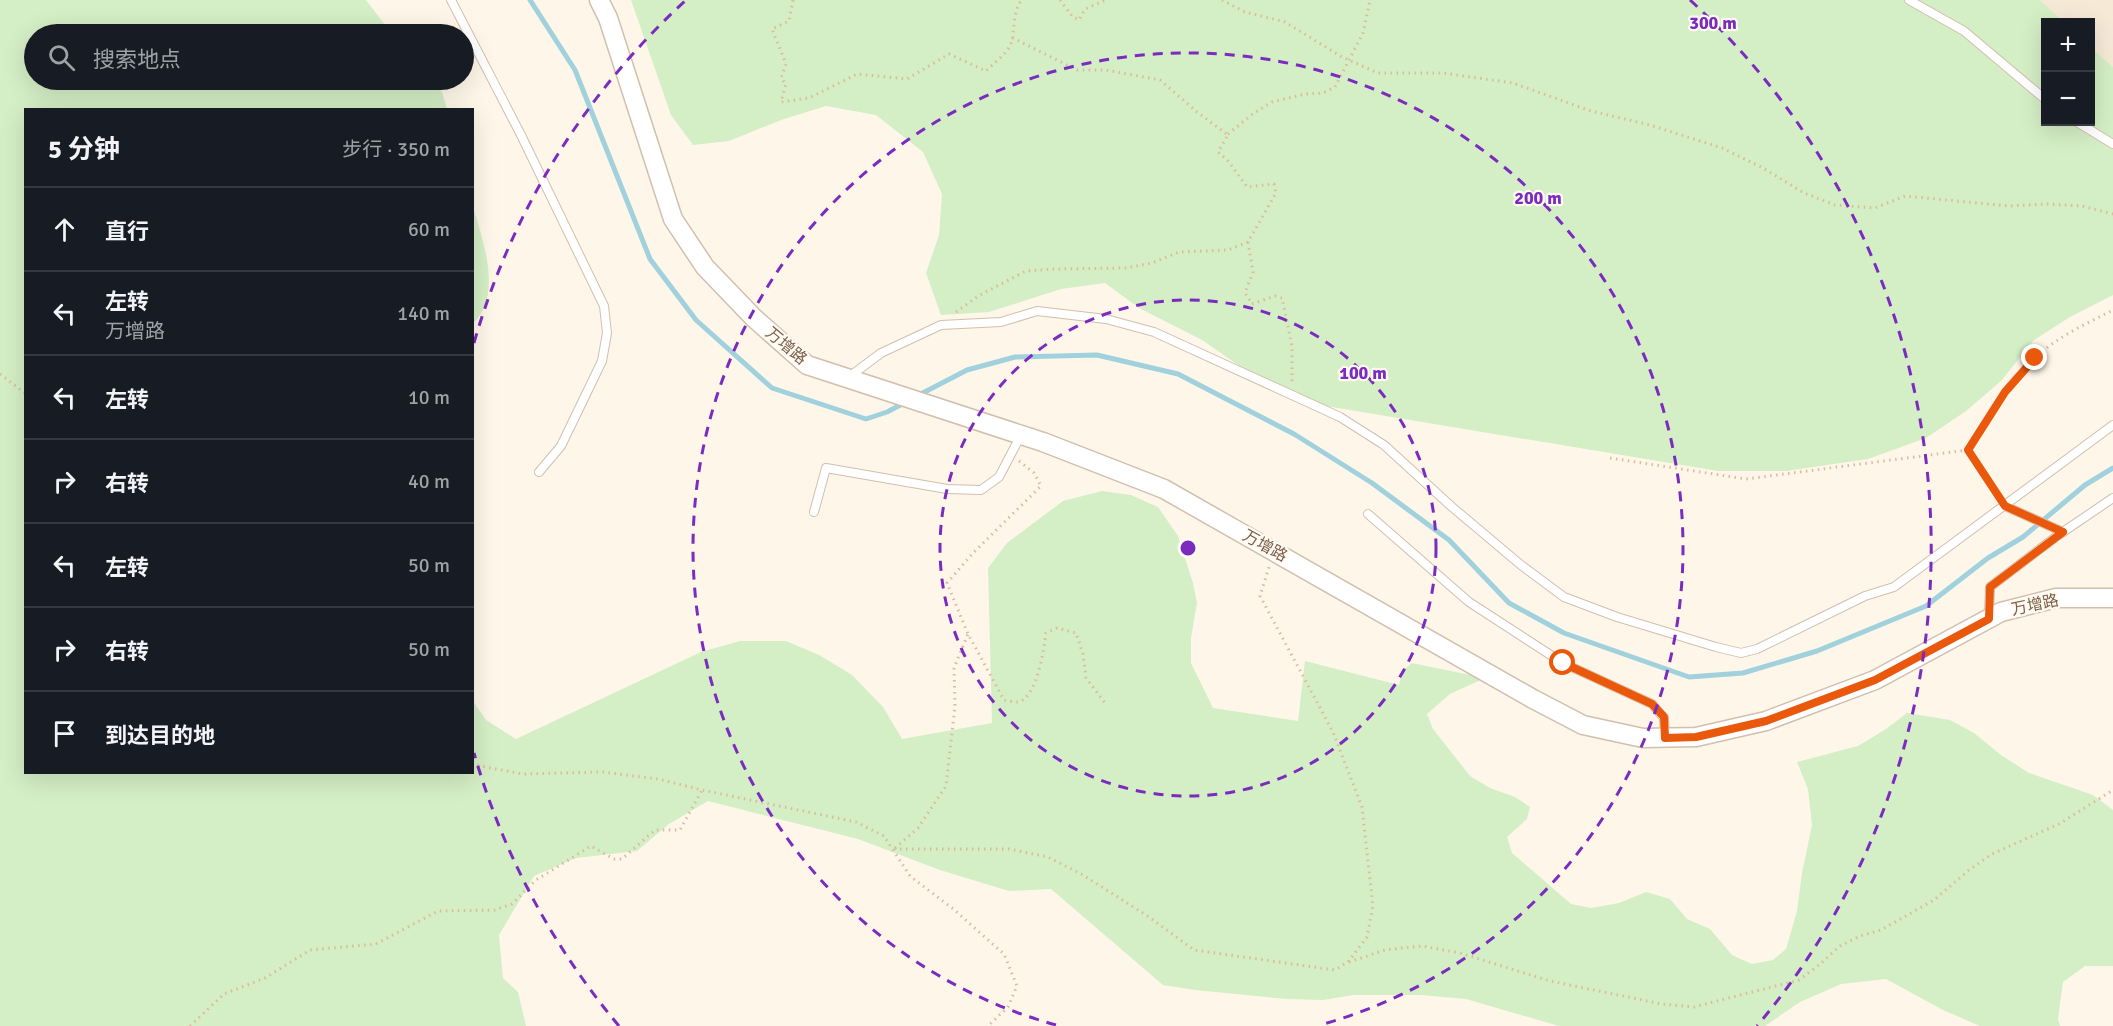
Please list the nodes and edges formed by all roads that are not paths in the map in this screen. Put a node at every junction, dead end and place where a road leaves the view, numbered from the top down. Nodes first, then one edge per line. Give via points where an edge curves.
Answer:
1 (451, 0) edge
2 (599, 0) edge
3 (1910, 0) edge
4 (463, 24) edge
5 (474, 44) edge
6 (2041, 96) edge
7 (2084, 126) edge
8 (2113, 144) edge
9 (847, 378) junction
10 (2113, 425) edge
11 (1021, 435) junction
12 (539, 472) dead end
13 (2113, 498) edge
14 (2005, 506) junction
15 (814, 512) dead end
16 (1368, 514) dead end
17 (2063, 532) junction
18 (2113, 598) edge
19 (1989, 619) junction
20 (1665, 738) junction

1 - 4 lane
2 - 9 street, 万增路 via 673,219 705,267 754,318 807,365
3 - 6 lane via 1964,31
5 - 12 lane via 604,306 607,333 602,361 561,446
7 - 8 lane
9 - 11 street, 万增路
9 - 14 lane via 881,353 941,325 1001,322 1037,311 1106,320 1154,332 1340,417 1384,445 1486,536 1564,597 1617,617 1741,653 1757,649 1865,596 1894,587
10 - 14 lane
11 - 15 lane via 999,477 981,490 947,489 826,468
11 - 20 street, 万增路 via 1164,489 1583,725 1643,738
13 - 17 lane
14 - 17 lane
16 - 20 lane via 1468,602 1563,663 1652,704 1664,717
17 - 19 lane via 1990,587
18 - 19 street, 万增路 via 2056,598 2001,612
19 - 20 street, 万增路 via 1875,680 1766,721 1696,737

